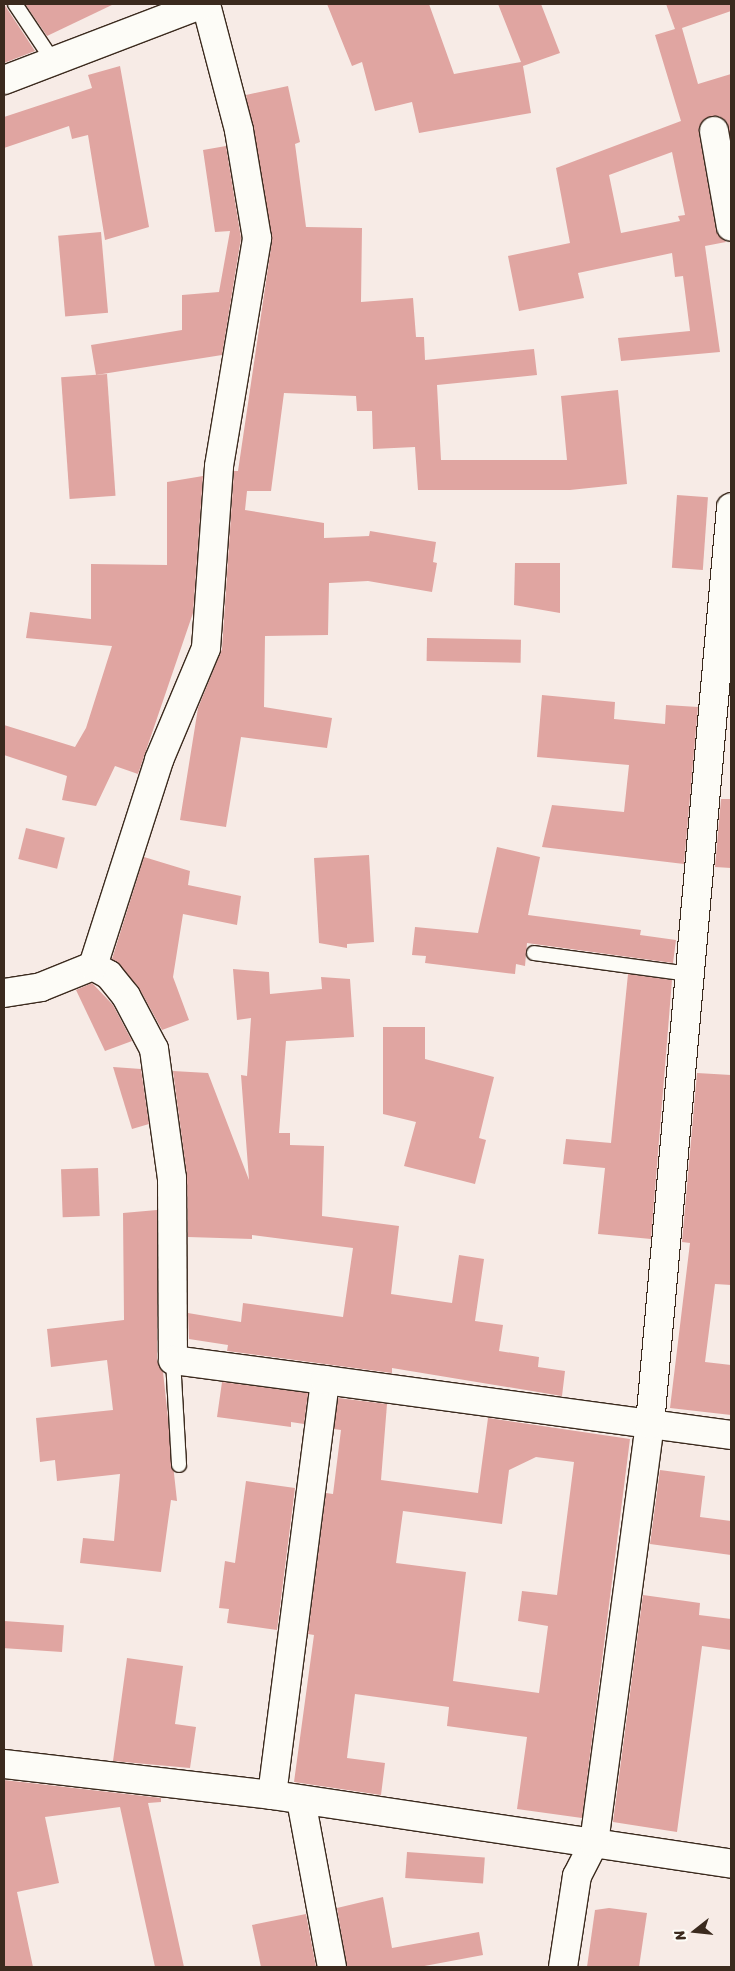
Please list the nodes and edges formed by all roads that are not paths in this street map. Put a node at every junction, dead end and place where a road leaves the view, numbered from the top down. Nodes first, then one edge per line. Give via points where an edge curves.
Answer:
1 (15, 4) edge
2 (204, 4) edge
3 (53, 61) junction
4 (4, 80) edge
5 (714, 131) dead end
6 (731, 227) edge
7 (731, 508) edge
8 (534, 953) dead end
9 (93, 966) junction
10 (690, 974) junction
11 (4, 993) edge
12 (173, 1360) junction
13 (325, 1380) junction
14 (650, 1424) junction
15 (731, 1436) edge
16 (180, 1465) dead end
17 (4, 1764) edge
18 (272, 1795) junction
19 (301, 1800) junction
20 (594, 1843) junction
21 (731, 1864) edge
22 (332, 1967) edge
23 (563, 1967) edge

1 - 3 lane
2 - 3 street
2 - 9 street via 239,130 257,238 219,466 206,648 159,760
3 - 4 street
5 - 6 street
7 - 10 street
8 - 10 lane
9 - 11 street via 41,987
9 - 12 street via 109,975 126,996 154,1049 172,1178
10 - 14 street
12 - 13 street
12 - 16 lane
13 - 14 street
13 - 18 street
14 - 15 street
14 - 20 street
17 - 18 street
18 - 19 street
19 - 20 street
19 - 22 street
20 - 21 street
20 - 23 street via 577,1876

